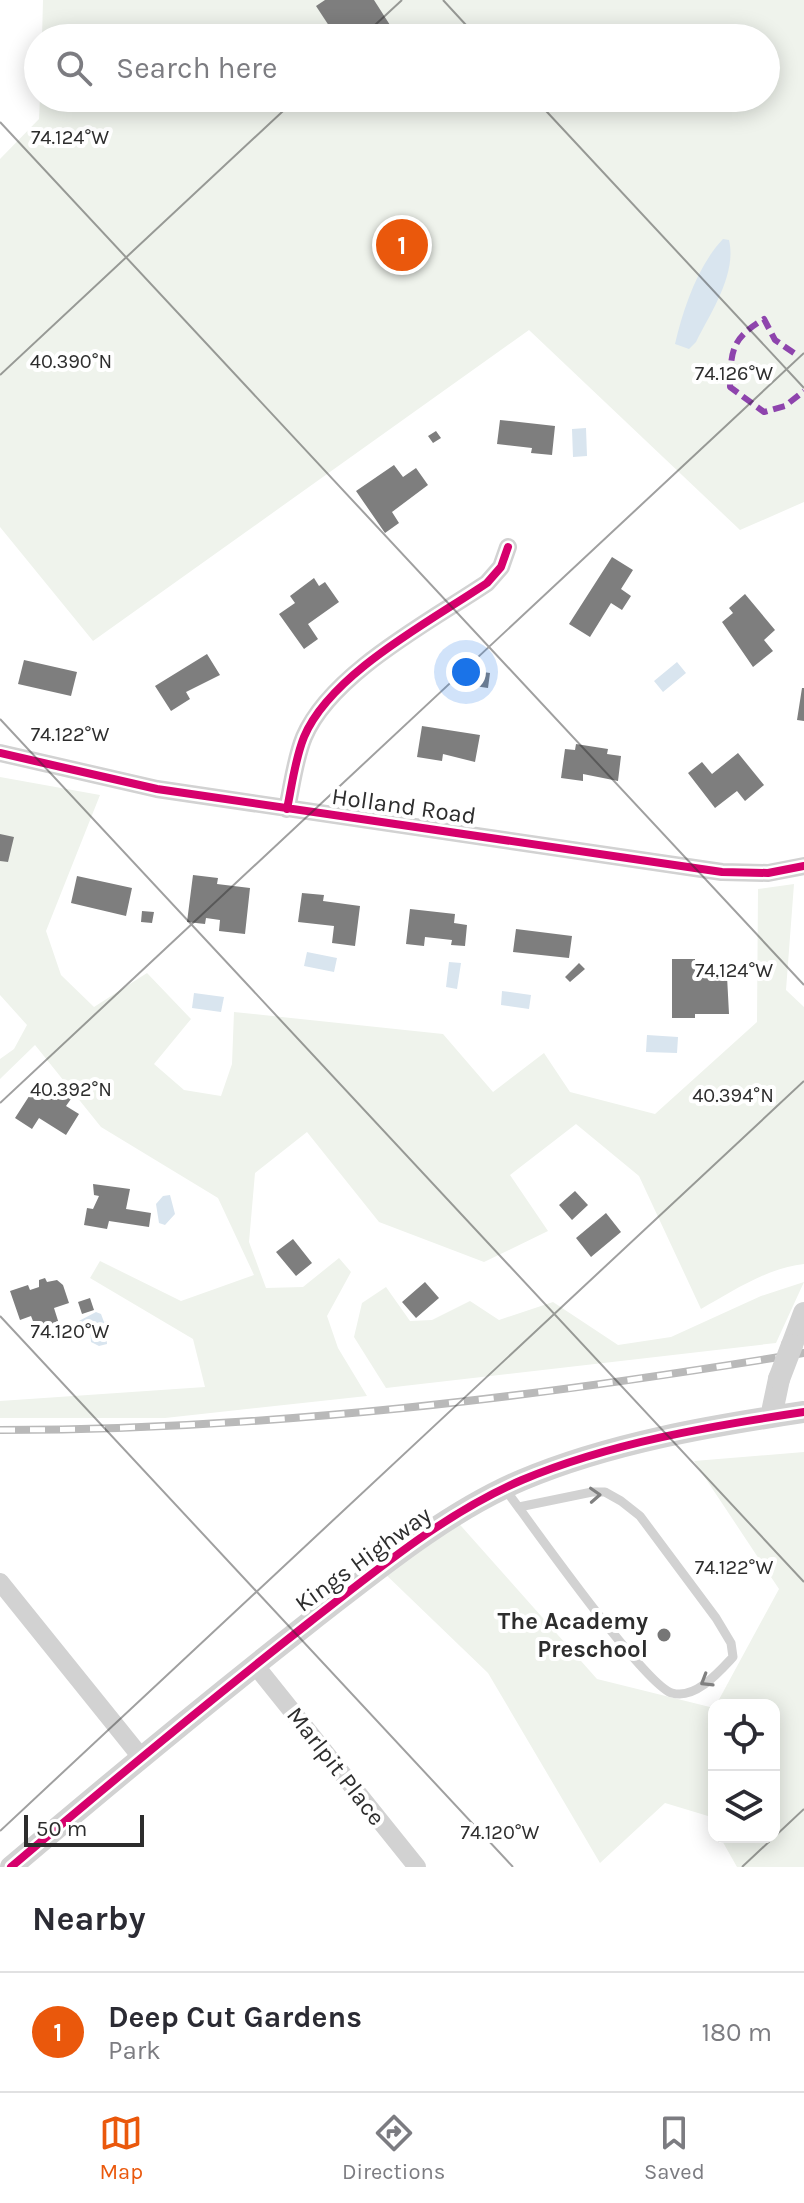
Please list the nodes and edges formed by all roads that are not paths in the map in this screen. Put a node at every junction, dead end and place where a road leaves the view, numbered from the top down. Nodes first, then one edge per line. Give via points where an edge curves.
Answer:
1 (508, 547) dead end
2 (0, 753) edge
3 (287, 809) junction
4 (804, 866) edge
5 (804, 1313) edge
6 (804, 1412) edge
7 (771, 1417) junction
8 (505, 1488) junction
9 (519, 1507) junction
10 (0, 1582) edge
11 (255, 1665) junction
12 (141, 1757) junction
13 (11, 1867) edge
14 (417, 1867) edge

1 - 3 street via 501,567 487,583 328,698 302,743
2 - 3 street, Holland Road via 157,789
3 - 4 street, Holland Road via 722,872 768,873
5 - 7 street, bridge
6 - 7 street, Kings Highway
7 - 8 street, Kings Highway via 671,1435 547,1470
8 - 9 lane
8 - 11 street, Kings Highway via 441,1524
9 -> 9 lane via 592,1492 621,1501 640,1516 716,1618 733,1657 713,1679 684,1693 663,1689
10 - 12 street
11 - 12 street, Kings Highway
11 - 14 street, Marlpit Place
12 - 13 street, Kings Highway

